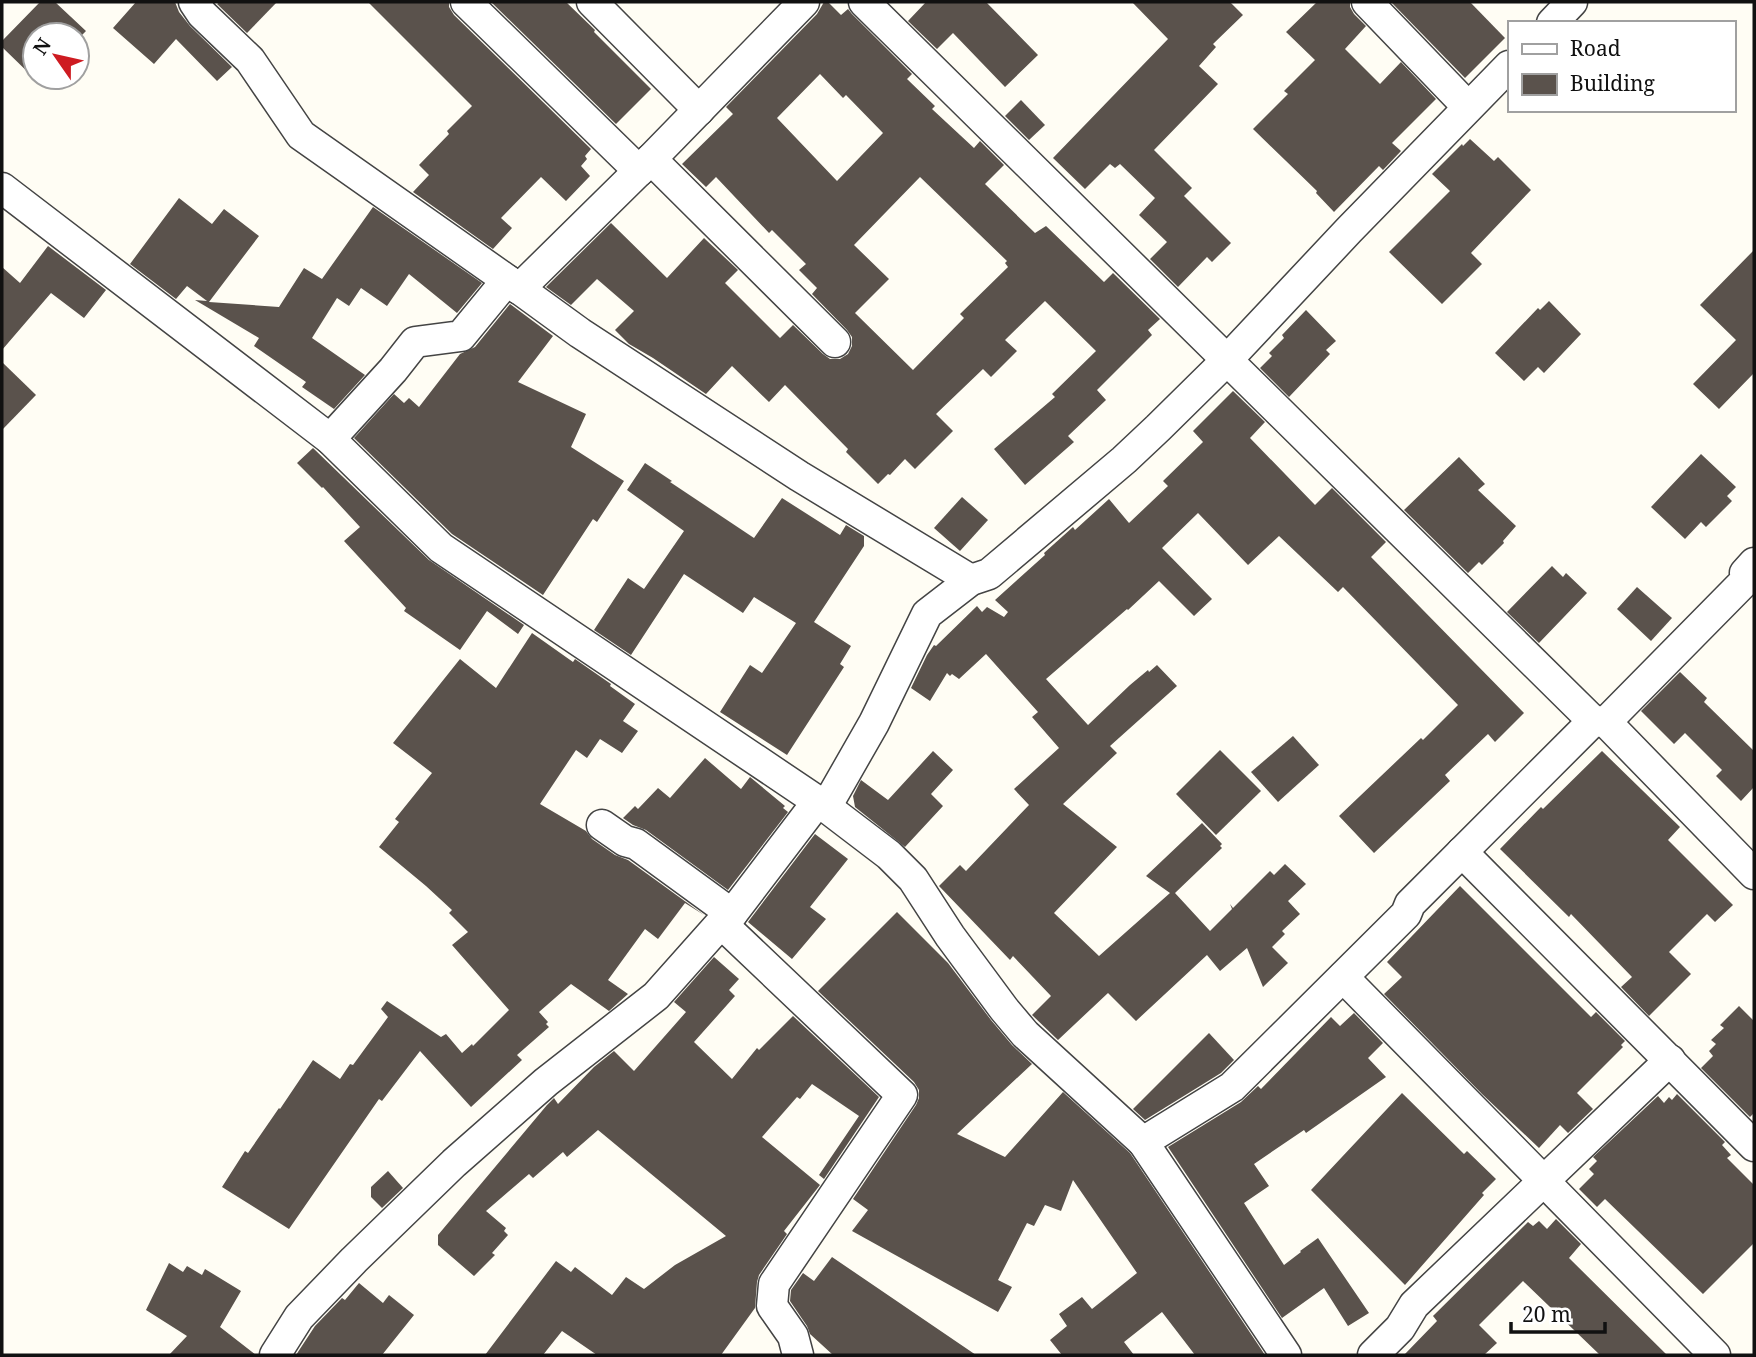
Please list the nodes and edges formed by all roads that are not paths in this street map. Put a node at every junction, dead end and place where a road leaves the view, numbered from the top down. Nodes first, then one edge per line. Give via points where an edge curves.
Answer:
1 (194, 2) edge
2 (466, 2) edge
3 (592, 2) edge
4 (804, 2) edge
5 (864, 2) edge
6 (1367, 2) edge
7 (1573, 2) edge
8 (1554, 21) edge
9 (1508, 66) edge
10 (1468, 107) junction
11 (699, 110) junction
12 (645, 165) junction
13 (2, 188) edge
14 (513, 284) junction
15 (835, 342) dead end
16 (1227, 360) junction
17 (330, 439) junction
18 (971, 580) junction
19 (1751, 580) edge
20 (1599, 722) junction
21 (822, 804) junction
22 (603, 825) dead end
23 (1462, 852) junction
24 (1754, 874) edge
25 (727, 919) junction
26 (1343, 977) junction
27 (1670, 1060) junction
28 (1143, 1142) junction
29 (1754, 1146) edge
30 (1544, 1180) junction
31 (275, 1355) edge
32 (798, 1355) edge
33 (1286, 1355) edge
34 (1373, 1355) edge
35 (1715, 1355) edge

1 - 14 street via 250,60 301,135
2 - 12 street
3 - 11 street
4 - 11 street
5 - 16 street
6 - 10 street
7 - 8 street
9 - 10 street
10 - 16 street
11 - 12 street
12 - 14 street
12 - 15 street
13 - 17 street
14 - 17 street via 461,336 415,342
14 - 18 street via 799,476
16 - 18 street via 1124,460 989,574
16 - 20 street
17 - 21 street via 441,548
18 - 21 street via 927,614 874,723
19 - 20 street
20 - 23 street
20 - 24 street
21 - 25 street
21 - 28 street via 889,855 913,880 1025,1034
22 - 25 street via 636,844
23 - 26 street
23 - 27 street
25 - 31 street via 656,996 546,1082 454,1163 299,1317
25 - 32 street via 902,1095 774,1284 772,1306 793,1336
26 - 28 street via 1232,1087
26 - 30 street
27 - 29 street
27 - 30 street
28 - 33 street
30 - 34 street via 1414,1305 1400,1328
30 - 35 street

